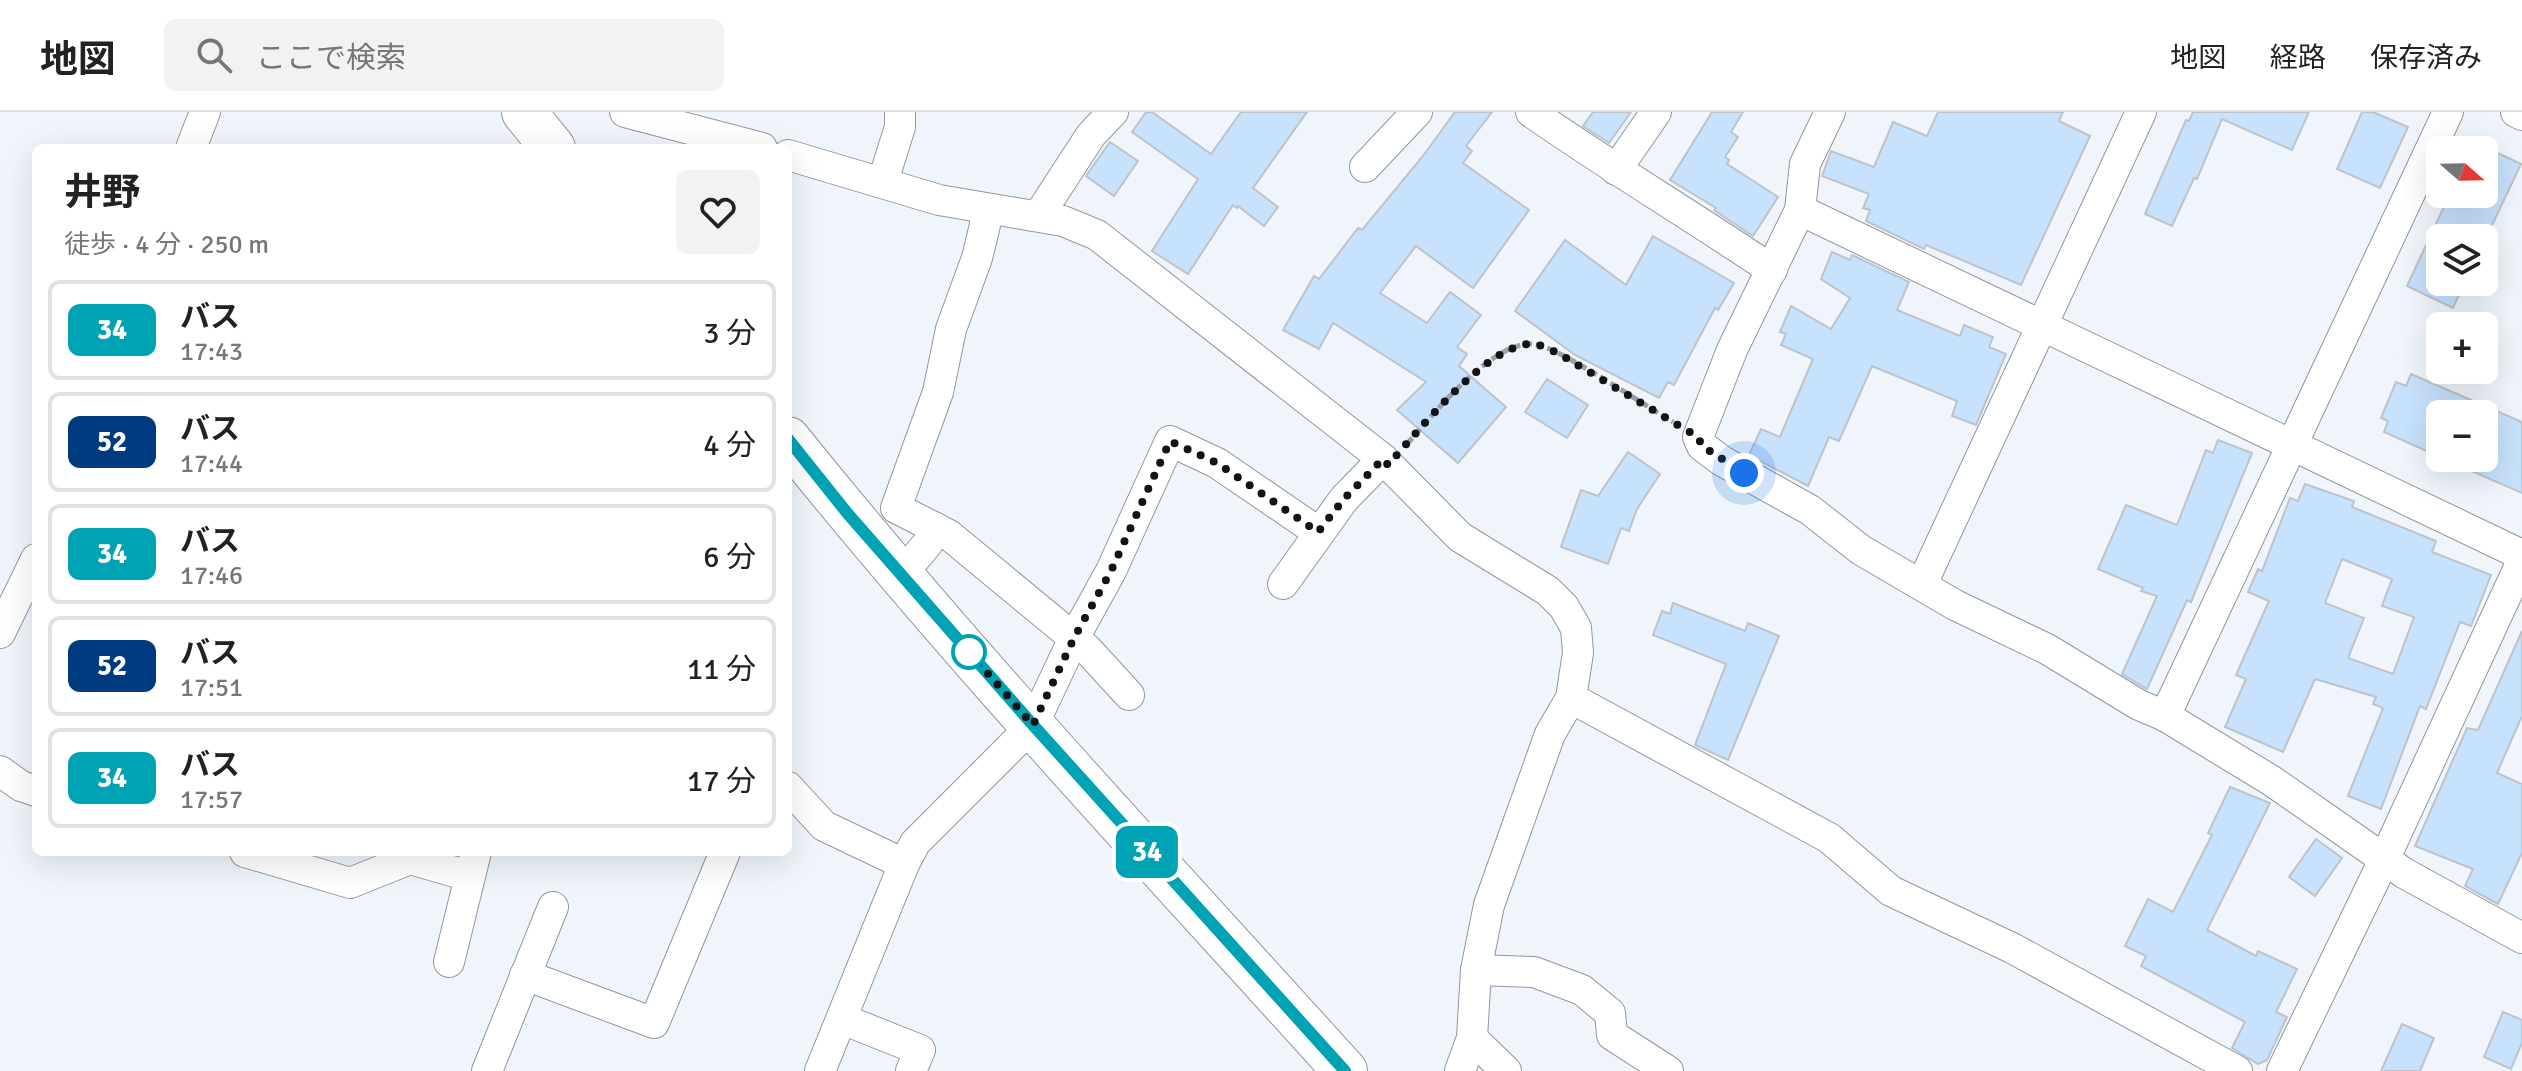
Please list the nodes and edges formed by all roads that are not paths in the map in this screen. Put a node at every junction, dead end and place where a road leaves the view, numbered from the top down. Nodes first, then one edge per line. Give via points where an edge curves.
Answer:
1 (205, 112) edge
2 (524, 112) edge
3 (625, 112) edge
4 (900, 112) edge
5 (1113, 112) edge
6 (1417, 112) edge
7 (1531, 112) edge
8 (1656, 112) edge
9 (1830, 112) edge
10 (2141, 112) edge
11 (2448, 112) edge
12 (2516, 112) edge
13 (2522, 115) edge
14 (193, 144) edge
15 (550, 144) edge
16 (747, 144) edge
17 (792, 156) edge
18 (1365, 167) dead end
19 (1616, 170) junction
20 (883, 181) junction
21 (984, 208) junction
22 (1800, 210) junction
23 (1039, 215) junction
24 (1772, 270) junction
25 (2041, 327) junction
26 (792, 444) edge
27 (2292, 446) junction
28 (1386, 462) junction
29 (934, 527) junction
30 (1318, 532) junction
31 (2522, 558) edge
32 (32, 567) edge
33 (902, 574) junction
34 (1283, 584) dead end
35 (1922, 584) junction
36 (0, 633) edge
37 (1074, 638) junction
38 (1129, 695) dead end
39 (1571, 698) junction
40 (2165, 716) junction
41 (1033, 725) junction
42 (0, 771) edge
43 (32, 790) edge
44 (792, 791) edge
45 (259, 856) edge
46 (723, 856) edge
47 (2384, 860) junction
48 (472, 864) edge
49 (904, 864) junction
50 (553, 907) dead end
51 (2519, 927) edge
52 (449, 962) dead end
53 (1476, 970) junction
54 (525, 975) junction
55 (842, 1019) junction
56 (1472, 1038) junction
57 (487, 1071) edge
58 (820, 1071) edge
59 (911, 1071) edge
60 (1345, 1071) edge
61 (1460, 1071) edge
62 (1506, 1071) edge
63 (1668, 1071) edge
64 (2237, 1071) edge
65 (2282, 1071) edge

1 - 14 street
2 - 15 main road
3 - 16 street
4 - 20 street
5 - 23 street via 1091,135
6 - 18 street
7 - 19 street
8 - 19 street
9 - 22 street via 1805,164
10 - 25 street
11 - 27 street
12 - 13 street
17 - 20 street
19 - 24 street
20 - 21 street
21 - 23 street
21 - 29 street via 977,258 951,329 938,392 896,508
22 - 24 street
22 - 25 street
23 - 28 street via 1097,235
24 - 35 street via 1732,350 1698,437 1702,446
25 - 27 street
25 - 35 street
26 - 33 main road
27 - 31 street
27 - 40 street
28 - 30 street via 1344,499
28 - 39 street via 1460,537 1548,591 1564,607 1576,628 1578,653
29 - 33 street via 928,543
29 - 37 street
30 - 34 street
30 - 37 street via 1217,463 1170,441
31 - 47 street
32 - 36 street
33 - 41 main road
35 - 40 street
37 - 38 street
37 - 41 street
39 - 53 street via 1550,734 1489,905
39 - 64 street via 1829,838 1891,891 2012,948
40 - 47 street via 2272,781
41 - 49 street via 915,843
41 - 60 main road
42 - 43 street
44 - 49 street via 824,826
45 - 48 street via 350,883 410,859
46 - 54 street via 654,1023
47 - 51 street
47 - 65 street
48 - 52 street
49 - 55 street
50 - 54 street
53 - 56 street
53 - 63 street via 1534,972 1582,990 1610,1013 1612,1035
54 - 57 street
55 - 58 street
55 - 59 street via 920,1050
56 - 61 street
56 - 62 street

